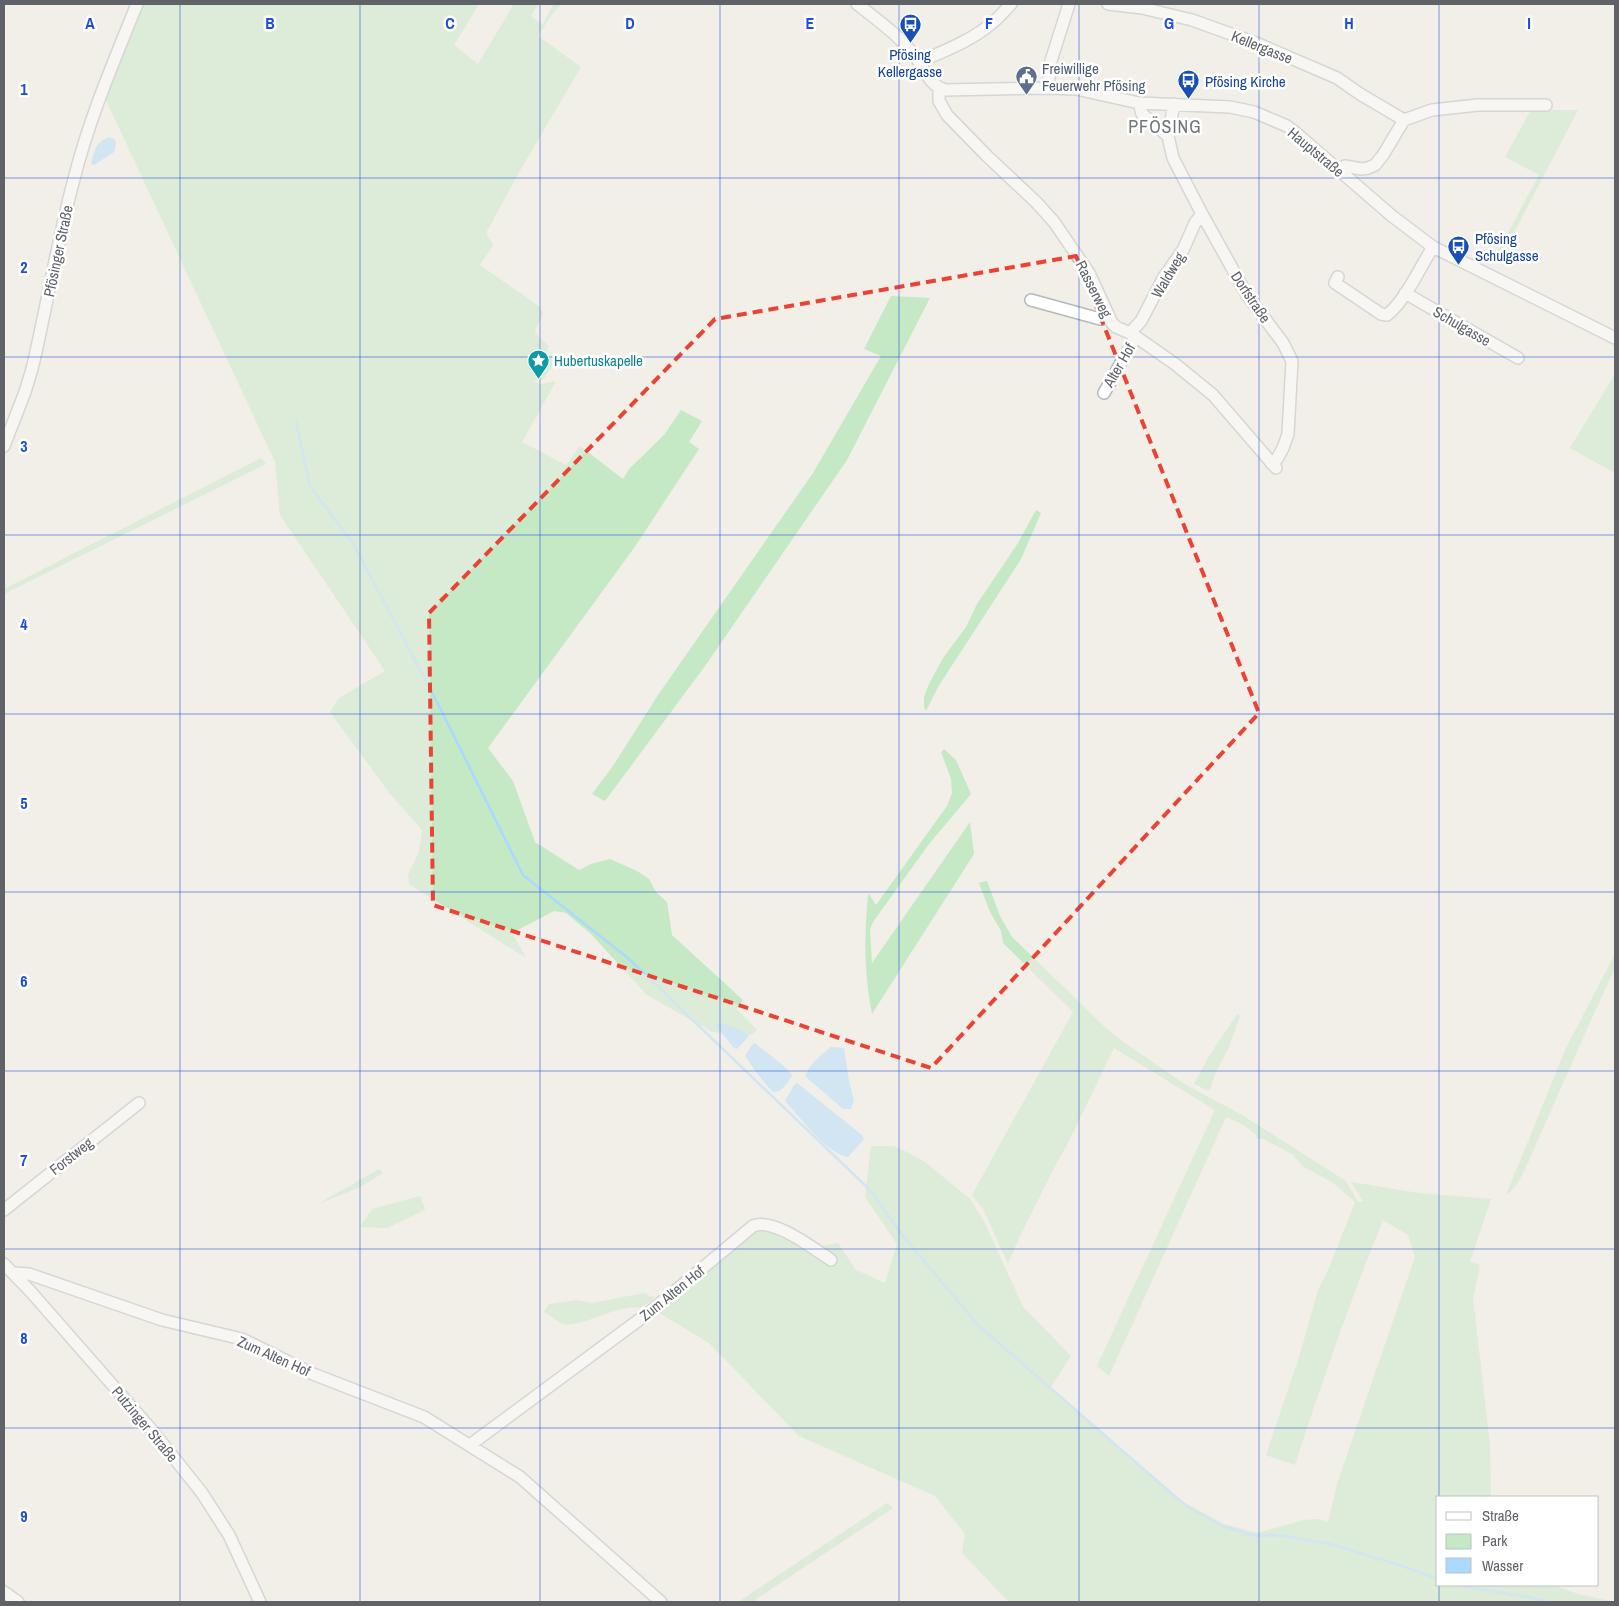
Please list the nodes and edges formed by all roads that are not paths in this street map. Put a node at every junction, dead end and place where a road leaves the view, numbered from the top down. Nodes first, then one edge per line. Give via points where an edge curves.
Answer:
1 (137, 4) edge
2 (857, 4) edge
3 (1011, 4) edge
4 (1069, 4) edge
5 (1108, 4) edge
6 (919, 62) junction
7 (939, 88) junction
8 (1048, 88) junction
9 (1138, 103) junction
10 (1174, 104) junction
11 (1546, 105) dead end
12 (1404, 120) junction
13 (1168, 136) junction
14 (1338, 170) junction
15 (1202, 214) junction
16 (1433, 246) junction
17 (1338, 278) dead end
18 (1405, 293) junction
19 (1031, 300) dead end
20 (1109, 319) junction
21 (1133, 336) junction
22 (1615, 338) edge
23 (1518, 358) dead end
24 (1104, 393) dead end
25 (4, 446) edge
26 (1274, 466) joint
27 (139, 1103) dead end
28 (4, 1210) edge
29 (832, 1260) dead end
30 (4, 1264) edge
31 (13, 1273) junction
32 (470, 1445) junction
33 (4, 1592) edge
34 (18, 1602) edge
35 (260, 1602) edge
36 (661, 1602) edge

1 - 25 street, Pfösinger Straße via 82,148 32,369
2 - 6 street via 886,27
3 - 6 street via 975,36
4 - 8 street via 1051,61
5 - 12 street, Kellergasse via 1168,14 1238,36 1337,78
6 - 7 street via 929,80
7 - 8 street, Hauptstraße
7 - 20 street, Rasserweg via 939,101 947,115 1036,202 1058,228 1089,273
8 - 9 street, Hauptstraße via 1076,89
9 - 10 street, Hauptstraße
9 - 13 street via 1142,114
10 - 13 street, Dorfstraße
10 - 14 street, Hauptstraße via 1230,107 1254,112 1287,126
11 - 12 street via 1441,108
12 - 14 street via 1375,165 1361,169 1345,166
13 - 15 street, Dorfstraße via 1171,153
14 - 16 street, Hauptstraße
15 - 21 street, Waldweg
15 - 26 street, Dorfstraße via 1247,294 1292,361 1288,434
16 - 18 street
16 - 22 street, Hauptstraße
17 - 18 street via 1334,284 1381,314 1392,311
18 - 23 street, Schulgasse
19 - 20 street
20 - 21 street, Rasserweg
21 - 24 street, Alter Hof
21 - 26 street, Rasserweg via 1175,364 1213,396
27 - 28 street, Forstweg
29 - 32 street, Zum Alten Hof via 768,1224 757,1224 651,1311
30 - 31 street, Putzinger Straße
31 - 32 street, Zum Alten Hof via 29,1274 162,1320 242,1339 313,1374 424,1417
31 - 35 street, Putzinger Straße via 146,1422 202,1493 229,1535
32 - 36 street, Zum Alten Hof via 520,1477
33 - 34 street

